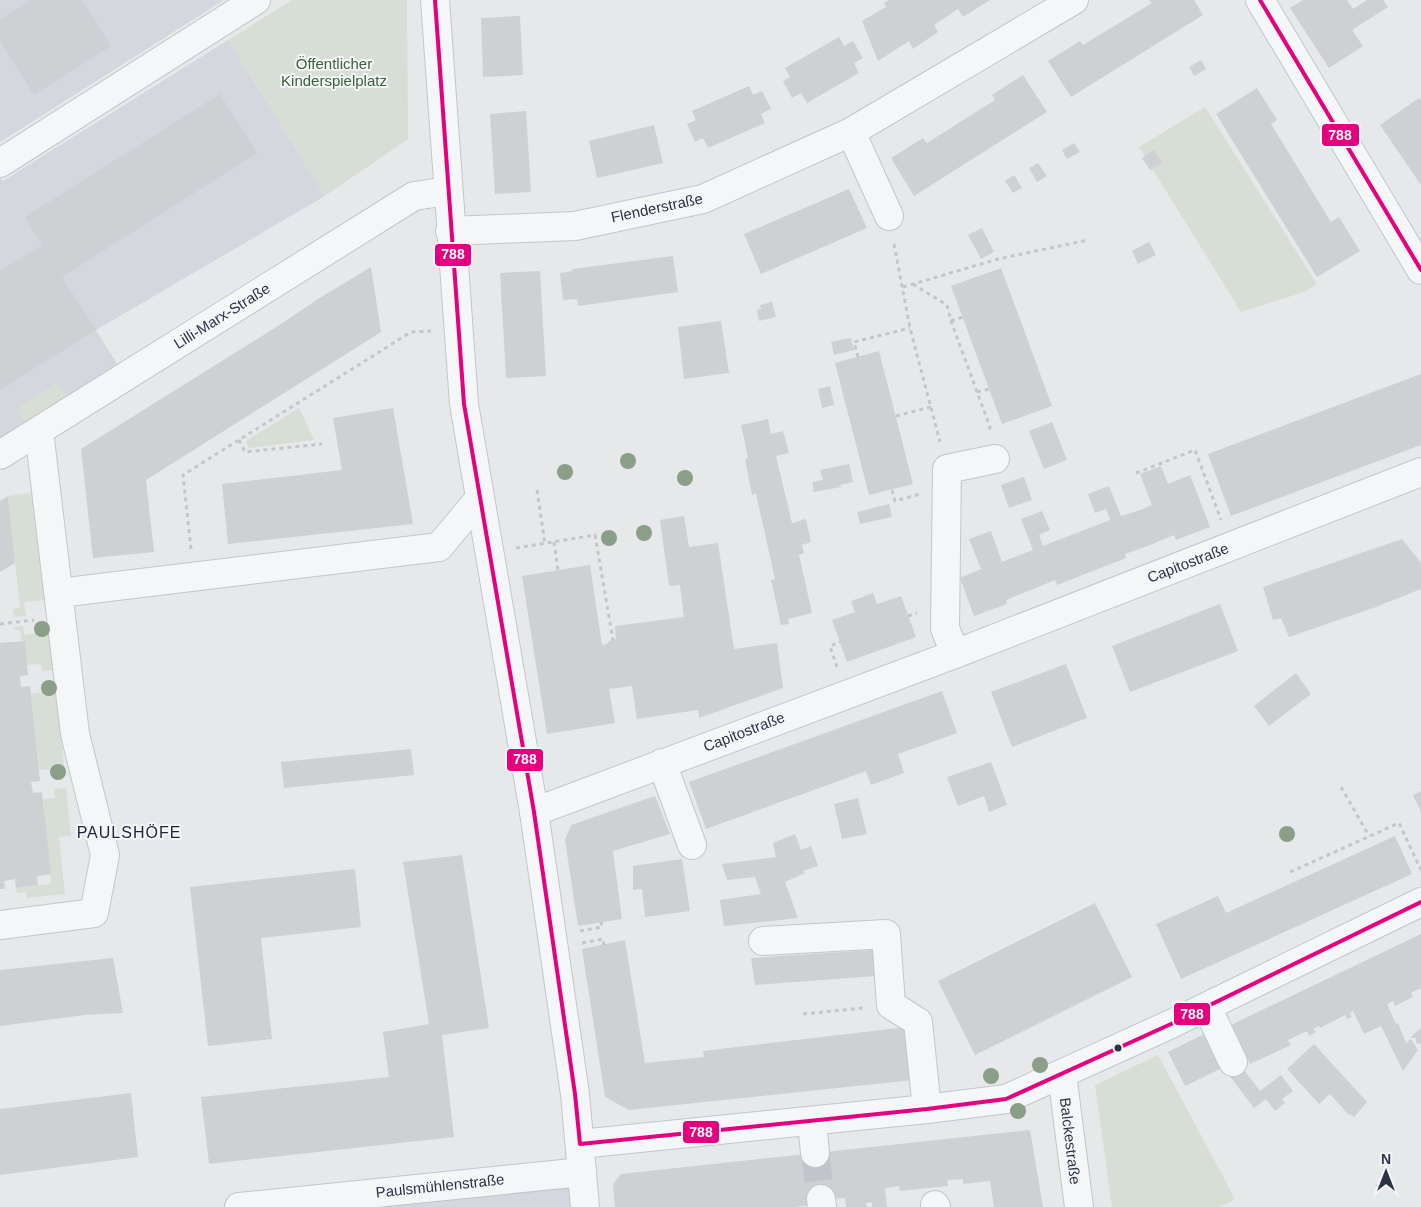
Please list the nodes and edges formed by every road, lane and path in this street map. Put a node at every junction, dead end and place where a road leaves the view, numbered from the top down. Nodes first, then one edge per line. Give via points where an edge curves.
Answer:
1 (256, 0) edge
2 (435, 0) edge
3 (1074, 0) edge
4 (1269, 3) edge
5 (851, 132) junction
6 (0, 163) edge
7 (448, 191) junction
8 (889, 216) joint
9 (450, 231) junction
10 (1088, 240) dead end
11 (1421, 270) edge
12 (914, 284) junction
13 (903, 287) junction
14 (962, 317) dead end
15 (951, 321) junction
16 (910, 328) junction
17 (404, 336) dead end
18 (858, 357) dead end
19 (989, 388) dead end
20 (977, 392) junction
21 (931, 407) junction
22 (896, 416) dead end
23 (40, 431) junction
24 (239, 440) junction
25 (322, 444) dead end
26 (0, 456) edge
27 (988, 461) joint
28 (947, 469) junction
29 (1421, 472) edge
30 (1136, 473) dead end
31 (537, 490) dead end
32 (480, 499) junction
33 (554, 542) junction
34 (1231, 546) junction
35 (558, 570) dead end
36 (194, 577) junction
37 (59, 593) junction
38 (613, 640) dead end
39 (955, 654) junction
40 (662, 763) junction
41 (1340, 787) dead end
42 (534, 812) junction
43 (1369, 836) junction
44 (692, 845) dead end
45 (1421, 870) edge
46 (1290, 872) dead end
47 (1421, 902) edge
48 (0, 925) edge
49 (763, 941) dead end
50 (891, 1005) junction
51 (1207, 1006) junction
52 (803, 1014) dead end
53 (1233, 1062) dead end
54 (1062, 1074) junction
55 (927, 1109) junction
56 (812, 1121) junction
57 (580, 1144) junction
58 (815, 1153) tunnel mouth
59 (582, 1172) junction
60 (239, 1207) edge
61 (585, 1207) edge
62 (1079, 1207) edge

1 - 6 street
2 - 7 street
3 - 5 street, Flenderstraße
4 - 11 street
5 - 8 street
5 - 9 street, Flenderstraße via 703,199 575,226
7 - 9 street
7 - 23 street, Lilli-Marx-Straße via 414,196
8 - 13 path
9 - 32 street via 464,404
10 - 12 path via 998,259
12 - 13 path
12 - 15 path via 947,305
13 - 16 path
14 - 15 path
15 - 20 path
16 - 18 path via 854,342
16 - 21 path
17 - 24 path
19 - 20 path
20 - 27 path via 990,427
21 - 22 path
21 - 28 path
23 - 26 street, Lilli-Marx-Straße
23 - 37 street
24 - 25 path via 245,452
24 - 36 path via 183,475
27 - 28 street
28 - 39 street via 945,628
29 - 34 street, Capitostraße
30 - 34 path via 1195,450
31 - 33 path via 545,544
32 - 36 street via 439,547
32 - 42 street
33 - 35 path
33 - 38 path via 595,536
34 - 39 street, Capitostraße
36 - 37 street
37 - 48 street via 75,734 105,855 94,913
39 - 40 street, Capitostraße
40 - 42 street, Capitostraße
40 - 44 street
41 - 43 path
42 - 57 street
43 - 45 path via 1399,823
43 - 46 path
47 - 51 street
49 - 50 street via 886,934
50 - 52 path
50 - 55 street via 918,1022
51 - 53 street
51 - 54 street
54 - 55 street via 1006,1099
54 - 62 street, Balckestraße
55 - 56 street
56 - 57 street
56 - 58 street
57 - 59 street
59 - 60 street, Paulsmühlenstraße
59 - 61 street

